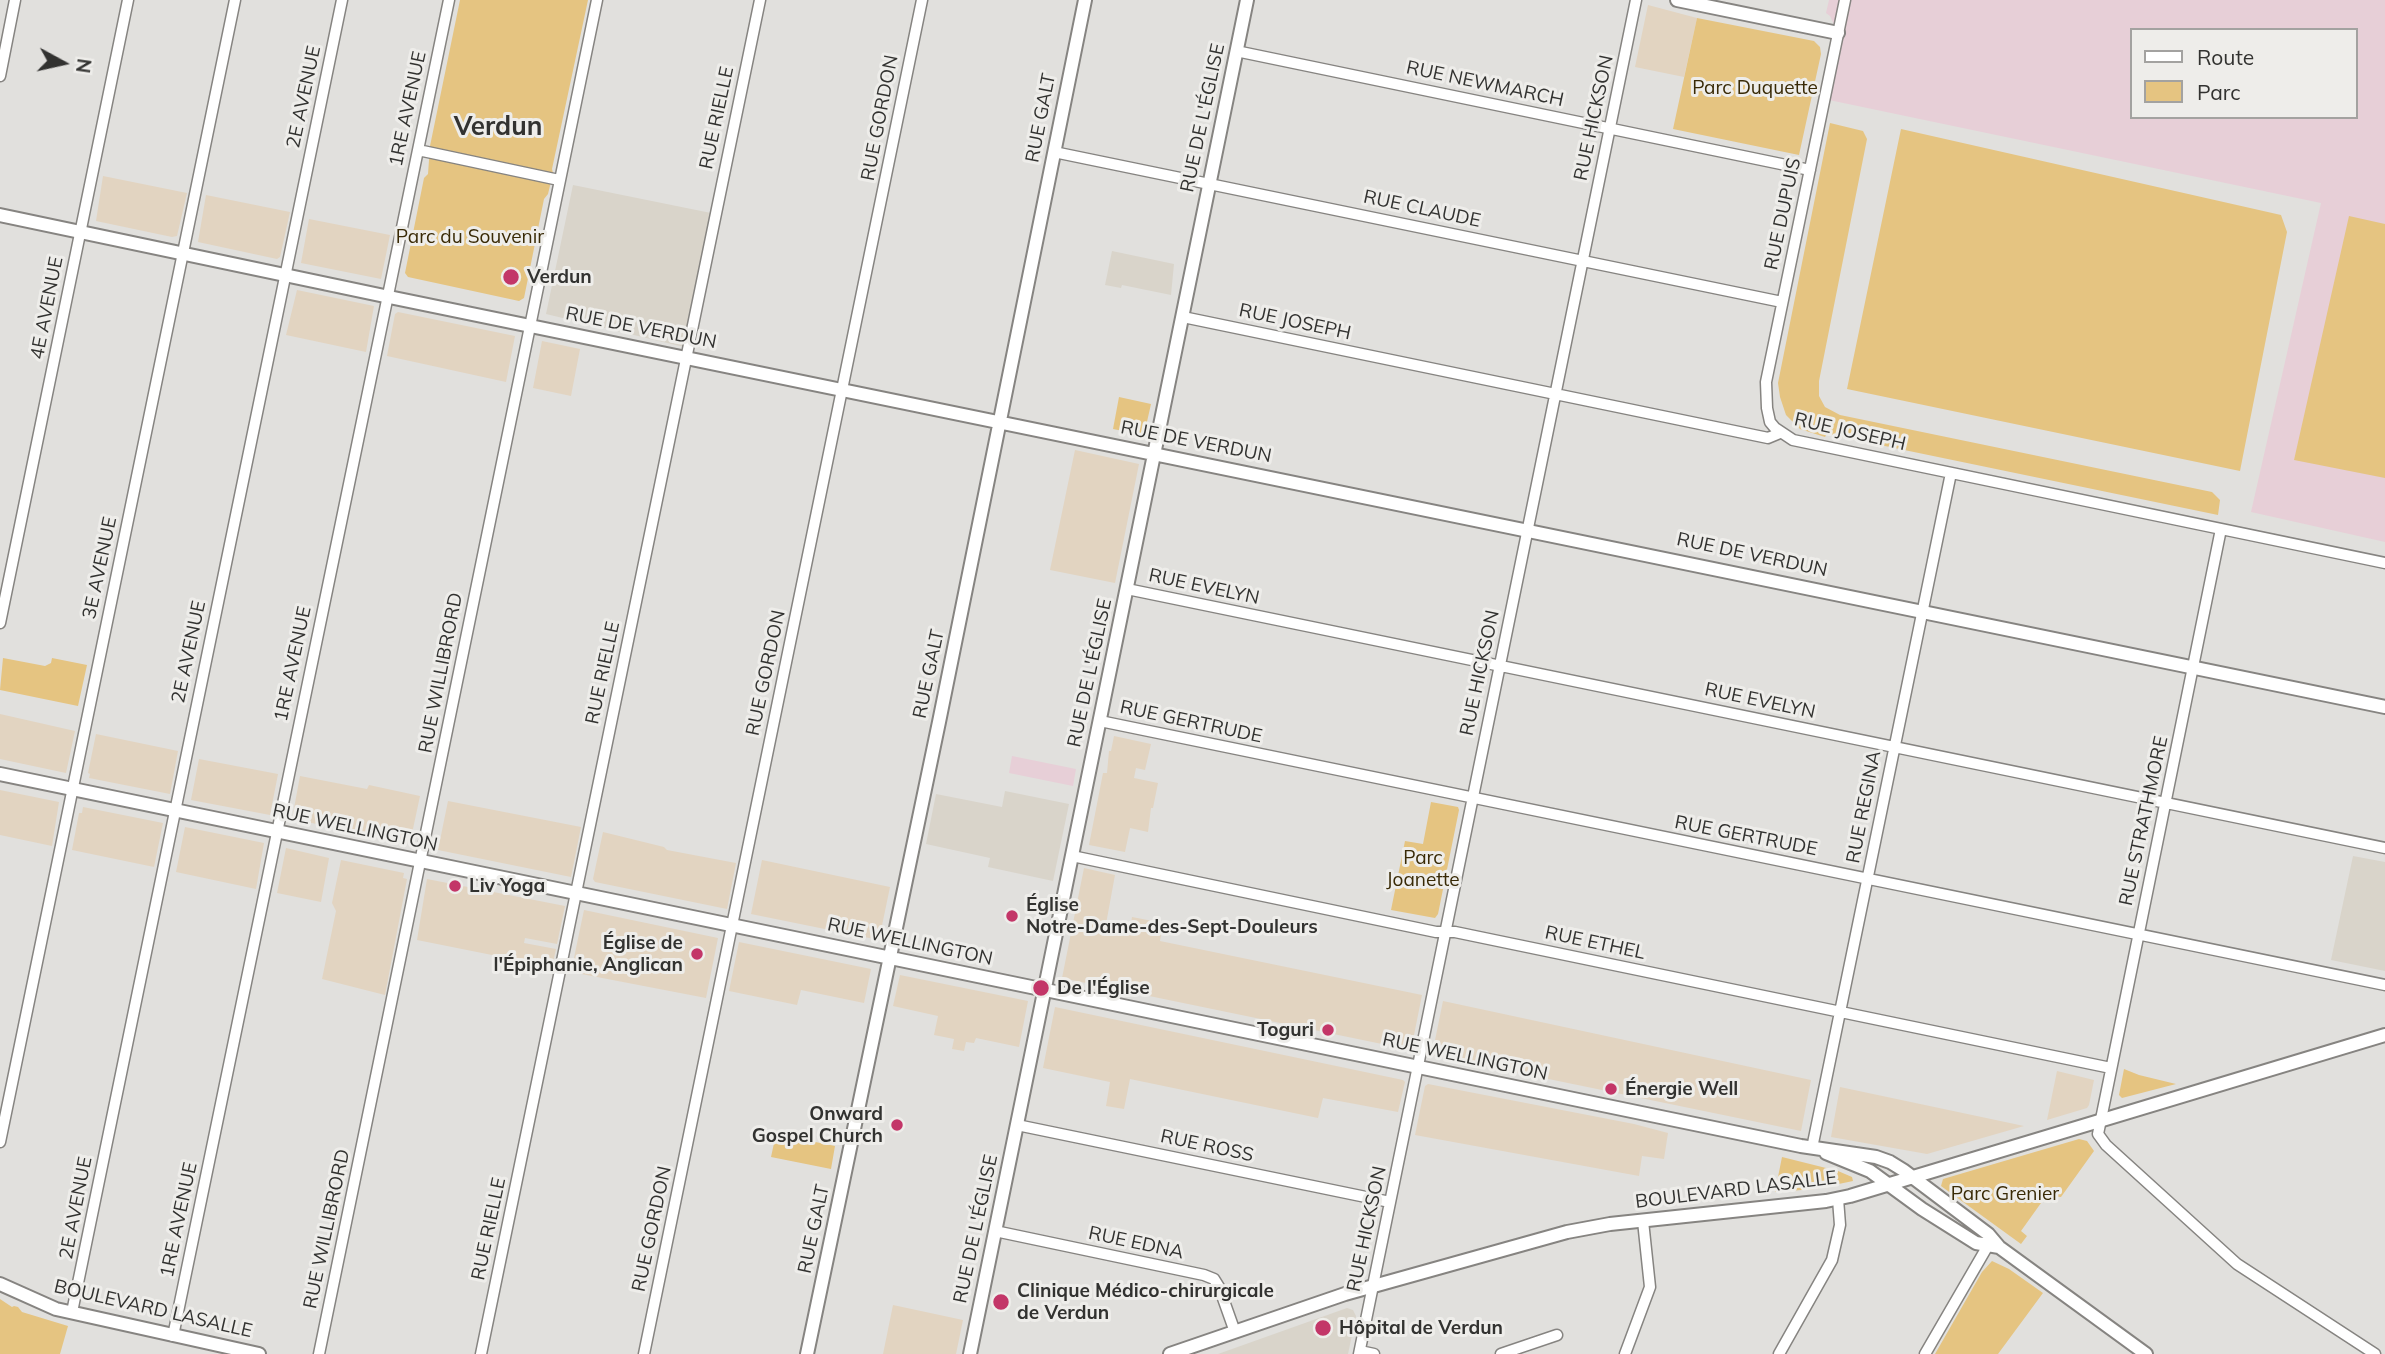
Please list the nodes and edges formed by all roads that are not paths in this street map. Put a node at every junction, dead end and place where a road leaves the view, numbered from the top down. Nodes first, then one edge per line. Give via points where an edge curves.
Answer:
1 (15, 0) edge
2 (128, 0) edge
3 (235, 0) edge
4 (342, 0) edge
5 (449, 0) edge
6 (597, 0) edge
7 (760, 0) edge
8 (922, 0) edge
9 (1085, 0) edge
10 (1247, 0) edge
11 (1636, 0) edge
12 (1677, 0) edge
13 (1845, 0) edge
14 (1838, 33) junction
15 (1236, 51) junction
16 (0, 76) edge
17 (1610, 128) junction
18 (418, 150) junction
19 (1054, 152) junction
20 (1810, 170) junction
21 (559, 180) junction
22 (1209, 183) junction
23 (0, 215) edge
24 (80, 232) junction
25 (183, 253) junction
26 (1583, 260) junction
27 (285, 275) junction
28 (387, 296) junction
29 (1782, 302) junction
30 (1183, 317) junction
31 (530, 325) junction
32 (686, 357) junction
33 (843, 388) junction
34 (1555, 394) junction
35 (999, 421) junction
36 (1780, 433) junction
37 (1155, 454) junction
38 (1951, 473) junction
39 (1528, 529) junction
40 (2221, 529) junction
41 (2385, 563) edge
42 (1127, 589) junction
43 (1922, 610) junction
44 (0, 623) edge
45 (1500, 666) junction
46 (2193, 666) junction
47 (2385, 706) edge
48 (1100, 721) junction
49 (1894, 747) junction
50 (0, 774) edge
51 (72, 789) junction
52 (1472, 799) junction
53 (2165, 802) junction
54 (174, 811) junction
55 (276, 831) junction
56 (2385, 848) edge
57 (1072, 856) junction
58 (420, 861) junction
59 (1867, 879) junction
60 (576, 894) junction
61 (732, 925) junction
62 (1445, 932) junction
63 (2138, 934) junction
64 (890, 958) junction
65 (2385, 985) edge
66 (1045, 990) junction
67 (1840, 1012) junction
68 (2385, 1035) edge
69 (1418, 1067) junction
70 (2111, 1068) junction
71 (2100, 1119) junction
72 (1017, 1125) junction
73 (0, 1142) edge
74 (1812, 1148) junction
75 (1910, 1177) junction
76 (1889, 1184) junction
77 (1838, 1199) junction
78 (1390, 1202) junction
79 (1643, 1221) junction
80 (995, 1231) junction
81 (1993, 1244) junction
82 (0, 1284) edge
83 (1373, 1285) junction
84 (72, 1312) junction
85 (1235, 1332) junction
86 (1557, 1335) dead end
87 (173, 1336) junction
88 (1359, 1352) edge
89 (259, 1354) edge
90 (319, 1354) edge
91 (481, 1354) edge
92 (644, 1354) edge
93 (807, 1354) edge
94 (970, 1354) edge
95 (1170, 1354) edge
96 (1374, 1354) edge
97 (1501, 1354) edge
98 (1625, 1354) edge
99 (1779, 1354) edge
100 (1925, 1354) edge
101 (2146, 1354) edge
102 (2375, 1354) edge

1 - 16 street
2 - 24 street, 4E AVENUE
3 - 25 street, 3E AVENUE
4 - 27 street, 2E AVENUE
5 - 18 street, 1RE AVENUE
6 - 21 street, RUE WILLIBRORD
7 - 32 street, RUE RIELLE
8 - 33 street, RUE GORDON
9 - 19 main road, RUE GALT
10 - 15 main road, RUE DE L'ÉGLISE
11 - 17 street, RUE HICKSON
12 - 14 main road
13 - 14 street, RUE DUPUIS
14 - 20 street, RUE DUPUIS
15 - 17 street, RUE NEWMARCH
15 - 22 main road, RUE DE L'ÉGLISE
17 - 20 street, RUE NEWMARCH
17 - 26 street, RUE HICKSON
18 - 21 street
18 - 28 street, 1RE AVENUE
19 - 22 street, RUE CLAUDE
19 - 35 main road, RUE GALT
20 - 29 street, RUE DUPUIS
21 - 31 street, RUE WILLIBRORD
22 - 26 street, RUE CLAUDE
22 - 30 main road, RUE DE L'ÉGLISE
23 - 24 main road, RUE DE VERDUN
24 - 25 main road, RUE DE VERDUN
24 - 44 street, 4E AVENUE
25 - 27 main road, RUE DE VERDUN
25 - 51 street, 3E AVENUE
26 - 29 street, RUE CLAUDE
26 - 34 street, RUE HICKSON
27 - 28 main road, RUE DE VERDUN
27 - 54 street, 2E AVENUE
28 - 31 main road, RUE DE VERDUN
28 - 55 street, 1RE AVENUE
29 - 36 street, RUE DUPUIS via 1766,382 1770,422
30 - 34 street, RUE JOSEPH
30 - 37 main road, RUE DE L'ÉGLISE
31 - 32 main road, RUE DE VERDUN
31 - 58 street, RUE WILLIBRORD
32 - 33 main road, RUE DE VERDUN
32 - 60 street, RUE RIELLE
33 - 35 main road, RUE DE VERDUN
33 - 61 street, RUE GORDON
34 - 36 street, RUE JOSEPH via 1768,438
34 - 39 street, RUE HICKSON
35 - 37 main road, RUE DE VERDUN
35 - 64 main road, RUE GALT
36 - 38 street, RUE JOSEPH
37 - 39 main road, RUE DE VERDUN
37 - 42 main road, RUE DE L'ÉGLISE
38 - 40 street, RUE JOSEPH
38 - 43 street, RUE REGINA
39 - 43 main road, RUE DE VERDUN
39 - 45 street, RUE HICKSON
40 - 41 street, RUE JOSEPH
40 - 46 street, RUE STRATHMORE
42 - 45 street, RUE EVELYN
42 - 48 main road, RUE DE L'ÉGLISE
43 - 46 main road, RUE DE VERDUN
43 - 49 street, RUE REGINA
45 - 49 street, RUE EVELYN
45 - 52 street, RUE HICKSON
46 - 47 main road, RUE DE VERDUN
46 - 53 street, RUE STRATHMORE
48 - 52 street, RUE GERTRUDE
48 - 57 main road, RUE DE L'ÉGLISE
49 - 53 street, RUE EVELYN
49 - 59 street, RUE REGINA
50 - 51 main road, RUE WELLINGTON
51 - 54 main road, RUE WELLINGTON
51 - 73 street, 3E AVENUE
52 - 59 street, RUE GERTRUDE
52 - 62 street, RUE HICKSON
53 - 56 street, RUE EVELYN
53 - 63 street, RUE STRATHMORE
54 - 55 main road, RUE WELLINGTON
54 - 84 street, 2E AVENUE
55 - 58 main road, RUE WELLINGTON
55 - 87 street, 1RE AVENUE
57 - 62 street, RUE ETHEL
57 - 66 main road, RUE DE L'ÉGLISE
58 - 60 main road, RUE WELLINGTON
58 - 90 street, RUE WILLIBRORD
59 - 63 street, RUE GERTRUDE
59 - 67 street, RUE REGINA
60 - 61 main road, RUE WELLINGTON
60 - 91 street, RUE RIELLE
61 - 64 main road, RUE WELLINGTON
61 - 92 street, RUE GORDON
62 - 67 street, RUE ETHEL
62 - 69 street, RUE HICKSON
63 - 65 street, RUE GERTRUDE
63 - 70 street, RUE STRATHMORE
64 - 66 main road, RUE WELLINGTON
64 - 93 main road, RUE GALT
66 - 69 main road, RUE WELLINGTON
66 - 72 main road, RUE DE L'ÉGLISE
67 - 70 street, RUE ETHEL
67 - 74 street, RUE REGINA
68 - 71 main road, BOULEVARD LASALLE
69 - 74 main road, RUE WELLINGTON
69 - 78 street, RUE HICKSON
70 - 71 street, RUE STRATHMORE
71 - 75 main road, BOULEVARD LASALLE
71 - 102 street via 2102,1141 2237,1264
72 - 78 street, RUE ROSS
72 - 80 main road, RUE DE L'ÉGLISE
74 - 75 main road, RUE WELLINGTON via 1876,1157
74 - 76 main road, RUE WELLINGTON via 1870,1171
75 - 76 main road, BOULEVARD LASALLE
75 - 81 main road, RUE WELLINGTON
76 - 77 main road, BOULEVARD LASALLE
76 - 81 main road, RUE WELLINGTON via 1976,1243
77 - 79 main road, BOULEVARD LASALLE
77 - 99 street via 1840,1226 1832,1260
78 - 83 street, RUE HICKSON
79 - 83 main road, BOULEVARD LASALLE via 1567,1231
79 - 98 street via 1650,1287
80 - 85 street, RUE EDNA via 1205,1275 1219,1287
80 - 94 main road, RUE DE L'ÉGLISE
81 - 100 street
81 - 101 main road, RUE WELLINGTON
82 - 84 main road, BOULEVARD LASALLE
83 - 85 main road, BOULEVARD LASALLE
83 - 88 street, RUE HICKSON
84 - 87 main road, BOULEVARD LASALLE
85 - 95 main road, BOULEVARD LASALLE
86 - 97 street
87 - 89 main road, BOULEVARD LASALLE
88 - 96 street

